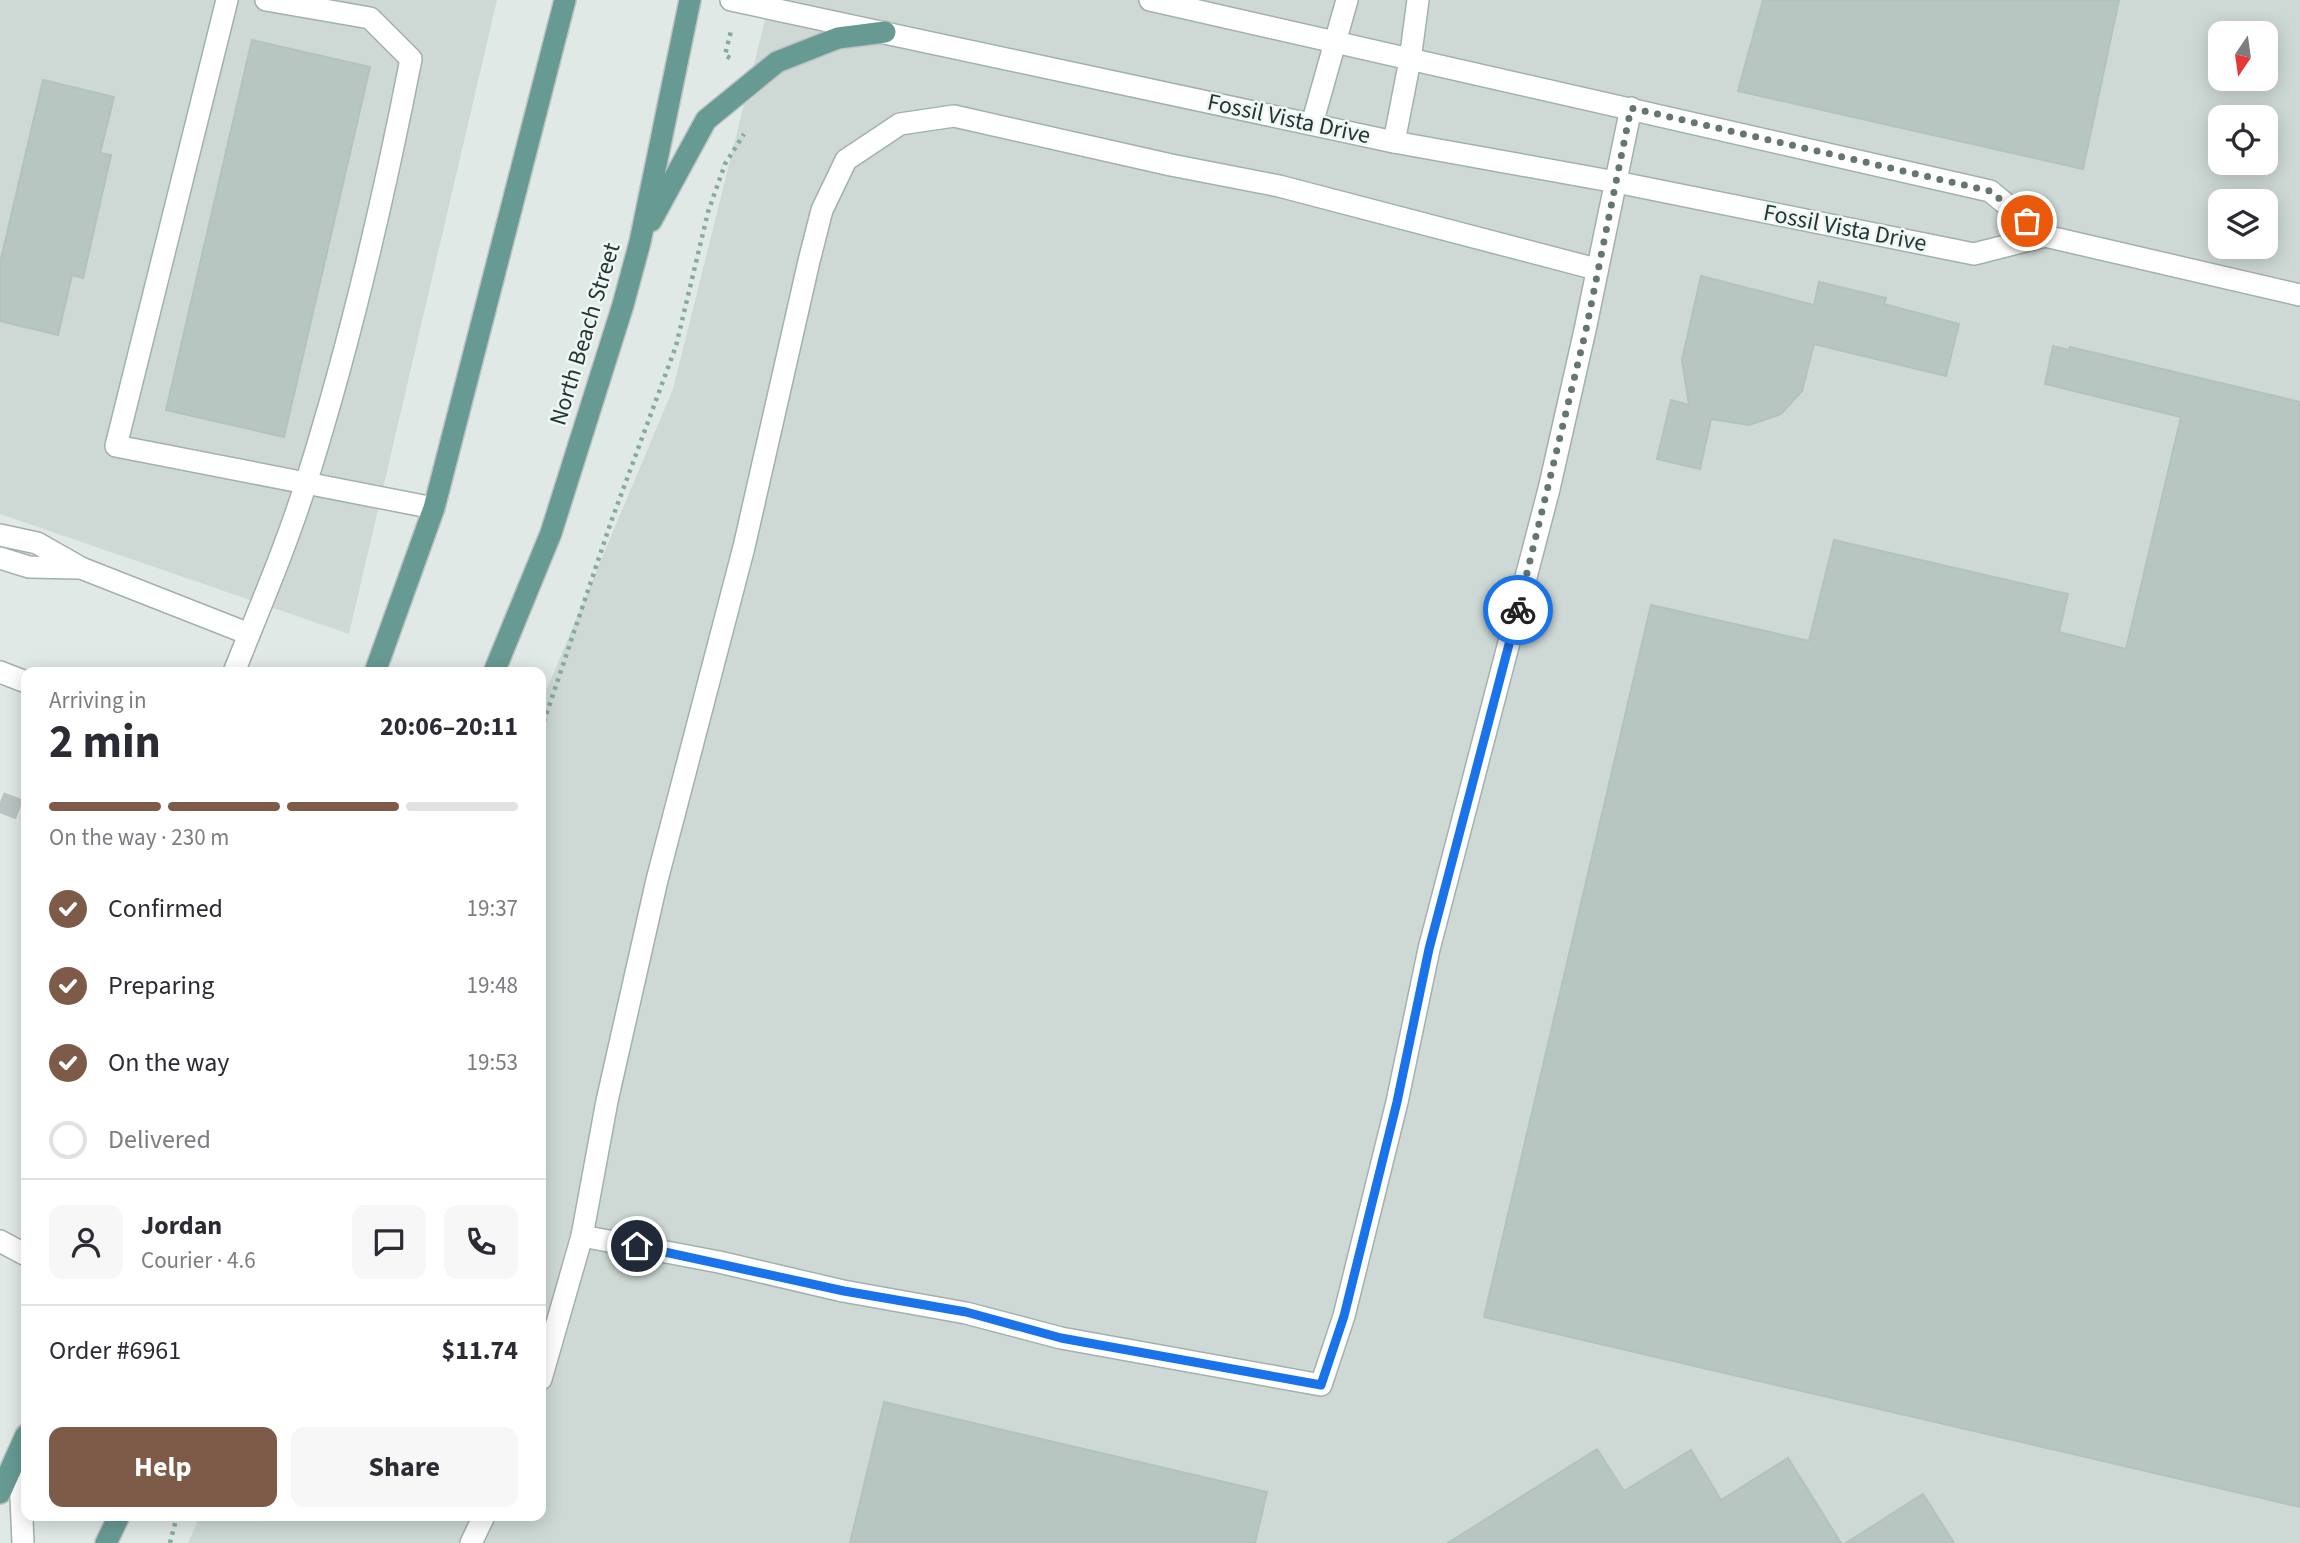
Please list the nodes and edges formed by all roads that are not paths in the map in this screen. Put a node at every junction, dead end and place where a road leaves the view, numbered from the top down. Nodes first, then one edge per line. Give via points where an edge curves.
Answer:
1 (227, 0) edge
2 (266, 0) edge
3 (565, 0) edge
4 (690, 0) edge
5 (731, 0) edge
6 (1150, 0) edge
7 (1347, 0) edge
8 (1418, 0) edge
9 (885, 32) junction
10 (1334, 41) junction
11 (1410, 60) junction
12 (1631, 108) junction
13 (1312, 124) junction
14 (1394, 142) junction
15 (1616, 182) junction
16 (2045, 236) junction
17 (640, 242) junction
18 (1596, 269) junction
19 (2300, 295) edge
20 (306, 484) junction
21 (434, 508) junction
22 (0, 536) edge
23 (0, 558) edge
24 (80, 568) junction
25 (249, 634) junction
26 (236, 667) edge
27 (377, 667) edge
28 (496, 667) edge
29 (0, 672) edge
30 (21, 680) edge
31 (582, 1236) junction
32 (0, 1241) edge
33 (21, 1252) edge
34 (546, 1362) edge
35 (21, 1445) edge
36 (0, 1493) edge
37 (23, 1521) edge
38 (117, 1521) edge
39 (482, 1521) edge
40 (23, 1543) edge
41 (106, 1543) edge
42 (471, 1543) edge

1 - 20 street via 116,446
2 - 20 street via 370,18 411,59 388,179
3 - 21 main road
4 - 17 main road, North Beach Street
5 - 9 street, Fossil Vista Drive
6 - 10 street
7 - 10 street
8 - 11 street
9 - 13 street, Fossil Vista Drive
9 - 17 main road via 838,38 777,62 706,120
10 - 11 street
10 - 13 street
11 - 12 street
11 - 14 street
12 - 15 street
12 - 16 street via 1990,191
13 - 14 street, Fossil Vista Drive
14 - 15 street, Fossil Vista Drive
15 - 16 street, Fossil Vista Drive via 1974,254
15 - 18 street
16 - 19 street
17 - 28 main road, North Beach Street via 551,533
18 - 31 street via 1279,186 954,117 900,124 846,160 822,210 654,893
18 - 31 street via 1549,489 1429,949 1344,1316 1321,1385 1061,1338 966,1312
20 - 21 street
20 - 25 street
21 - 27 main road
22 - 24 street via 37,543
23 - 24 street via 29,568
24 - 25 street
25 - 26 street
29 - 30 street
31 - 34 street
32 - 33 street
35 - 36 main road
37 - 40 street
38 - 41 main road
39 - 42 street

